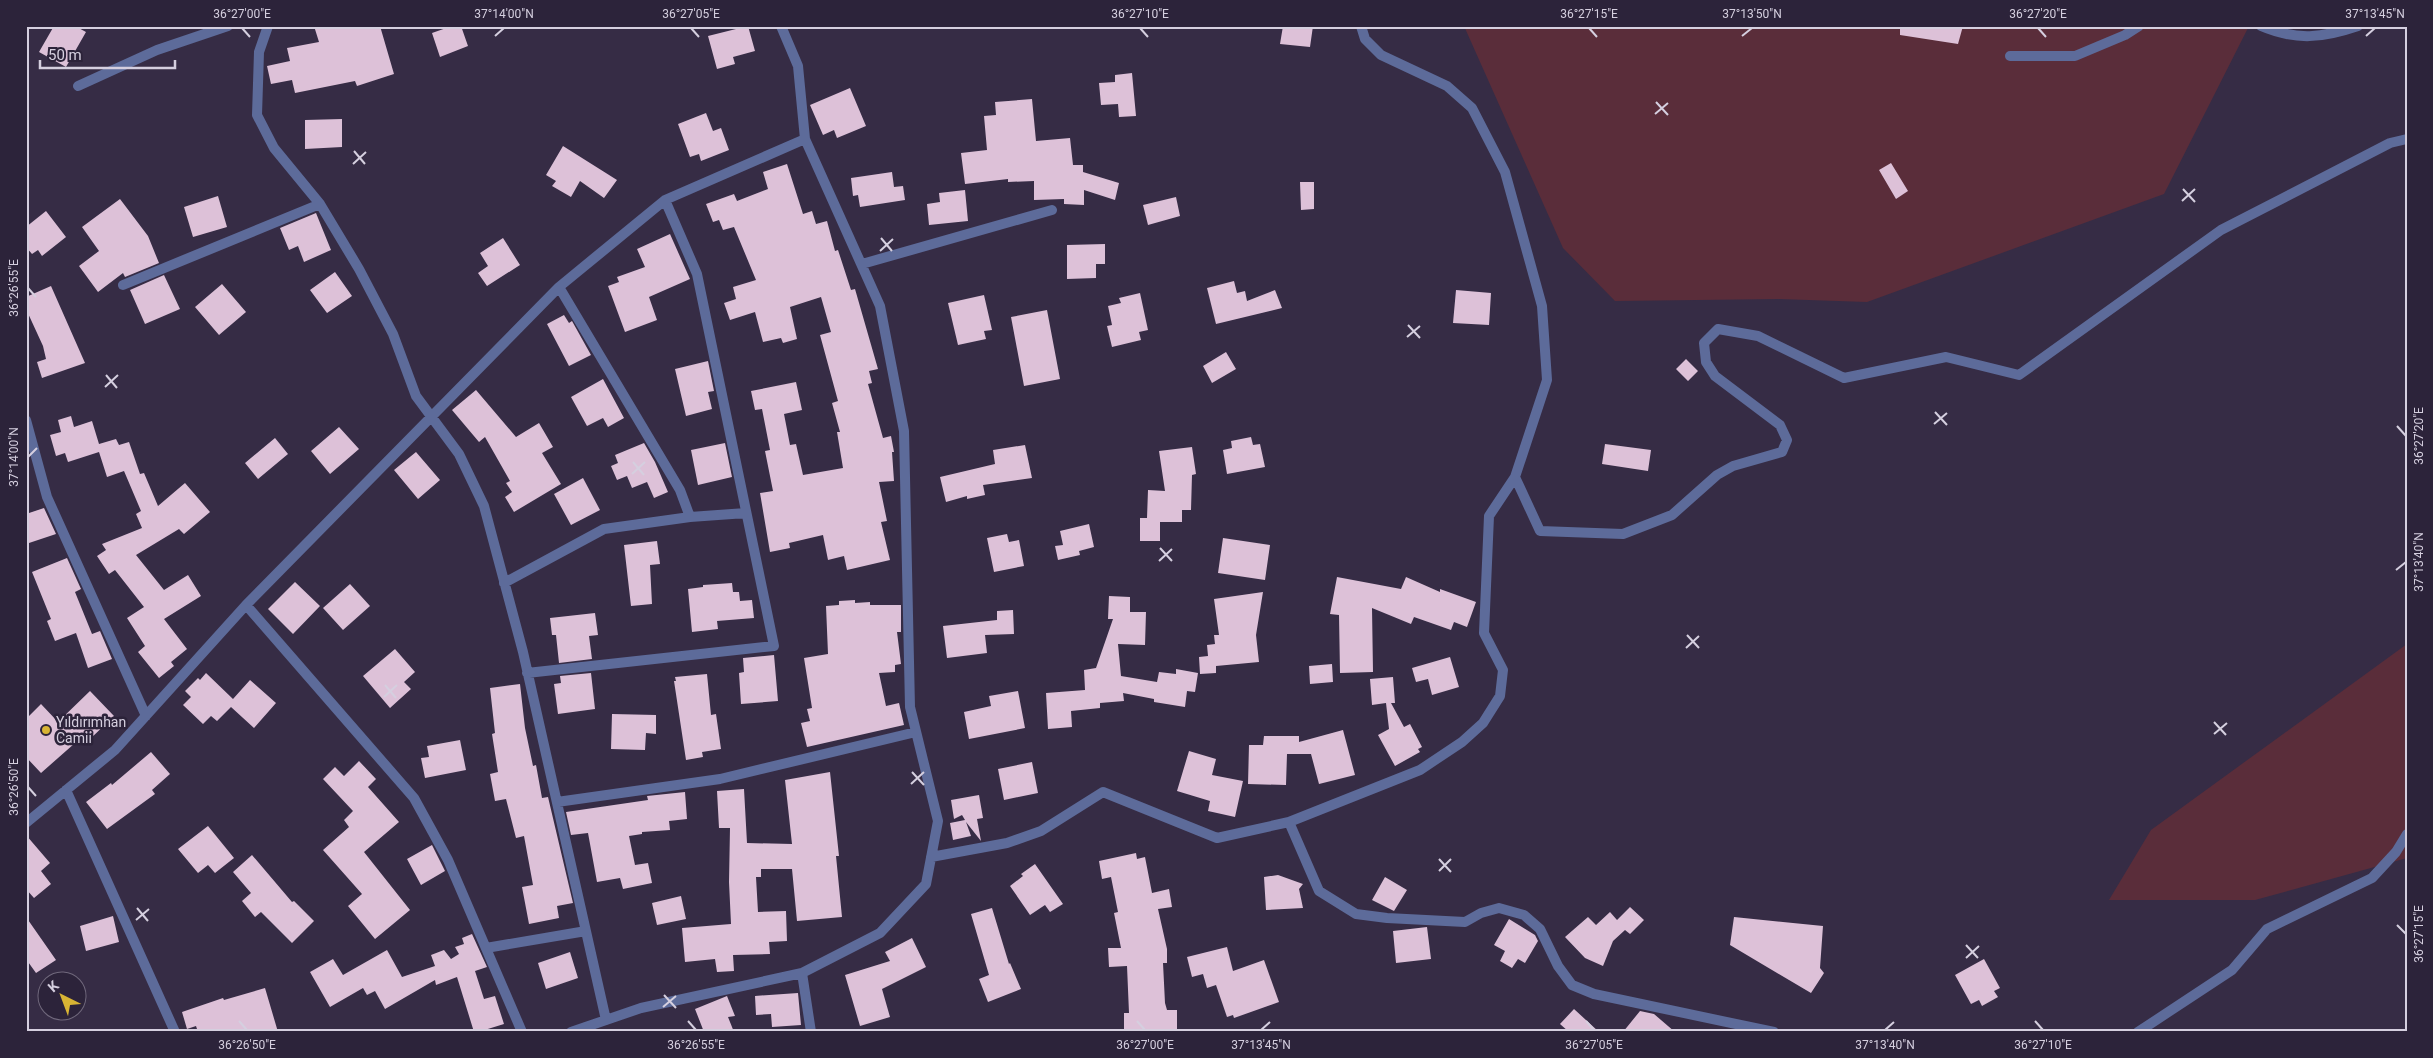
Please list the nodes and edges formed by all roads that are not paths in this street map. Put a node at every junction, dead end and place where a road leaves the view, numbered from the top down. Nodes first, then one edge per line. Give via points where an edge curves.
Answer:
1 (228, 26) edge
2 (268, 26) edge
3 (1361, 26) edge
4 (2139, 26) edge
5 (2261, 26) edge
6 (2358, 26) edge
7 (785, 27) edge
8 (2010, 56) dead end
9 (78, 86) dead end
10 (2407, 138) edge
11 (805, 139) junction
12 (665, 200) junction
13 (320, 204) junction
14 (1052, 210) dead end
15 (862, 264) junction
16 (123, 286) dead end
17 (559, 287) junction
18 (433, 416) junction
19 (26, 420) edge
20 (1515, 477) junction
21 (746, 514) junction
22 (690, 517) junction
23 (504, 583) junction
24 (246, 606) junction
25 (527, 673) junction
26 (146, 716) junction
27 (916, 732) junction
28 (66, 790) junction
29 (557, 802) junction
30 (1290, 822) junction
31 (26, 823) edge
32 (2407, 834) edge
33 (931, 858) junction
34 (586, 930) junction
35 (486, 948) junction
36 (802, 973) junction
37 (606, 1020) junction
38 (583, 1030) edge
39 (175, 1032) edge
40 (522, 1032) edge
41 (571, 1032) edge
42 (811, 1032) edge
43 (1774, 1032) edge
44 (2138, 1032) edge

1 - 9 street via 157,50
2 - 13 street via 259,52 258,115 274,148
3 - 20 street via 1365,39 1381,55 1447,86 1472,108 1505,172 1542,306 1547,380
4 - 8 street via 2075,56
5 - 6 street via 2282,35 2330,36
7 - 11 street via 798,66
10 - 20 street via 2390,143 2220,230 2019,375 1946,357 1844,378 1758,336 1718,329 1704,343 1706,362 1715,376 1780,425 1787,440 1782,452 1733,466 1717,475 1672,515 1623,534 1540,530
11 - 12 street
11 - 15 street
12 - 17 street
12 - 21 street via 697,274
13 - 16 street
13 - 18 street via 393,334 416,396
14 - 15 street
15 - 27 street via 880,306 904,432 910,707
17 - 18 street
17 - 22 street via 680,490
18 - 23 street via 459,454 484,506
18 - 24 street
19 - 26 street via 47,497
20 - 30 street via 1489,516 1484,633 1503,670 1500,696 1483,723 1462,742 1420,770
21 - 22 street
21 - 25 street via 774,646
22 - 23 street via 604,529
23 - 25 street
24 - 26 street
24 - 35 street via 414,798 448,860
25 - 29 street
26 - 28 street via 115,750
27 - 29 street via 720,779
27 - 33 street via 938,821
28 - 31 street
28 - 39 street
29 - 34 street
30 - 33 street via 1217,838 1103,792 1041,831 1007,843
30 - 43 street via 1319,891 1356,914 1465,922 1499,908 1524,915 1540,928 1558,966 1572,985 1594,994
32 - 44 street via 2396,852 2372,878 2267,929 2232,970
33 - 36 street via 926,884 880,934
34 - 35 street
34 - 37 street
35 - 40 street
36 - 37 street via 641,1008
36 - 42 street
37 - 38 street
38 - 41 street

